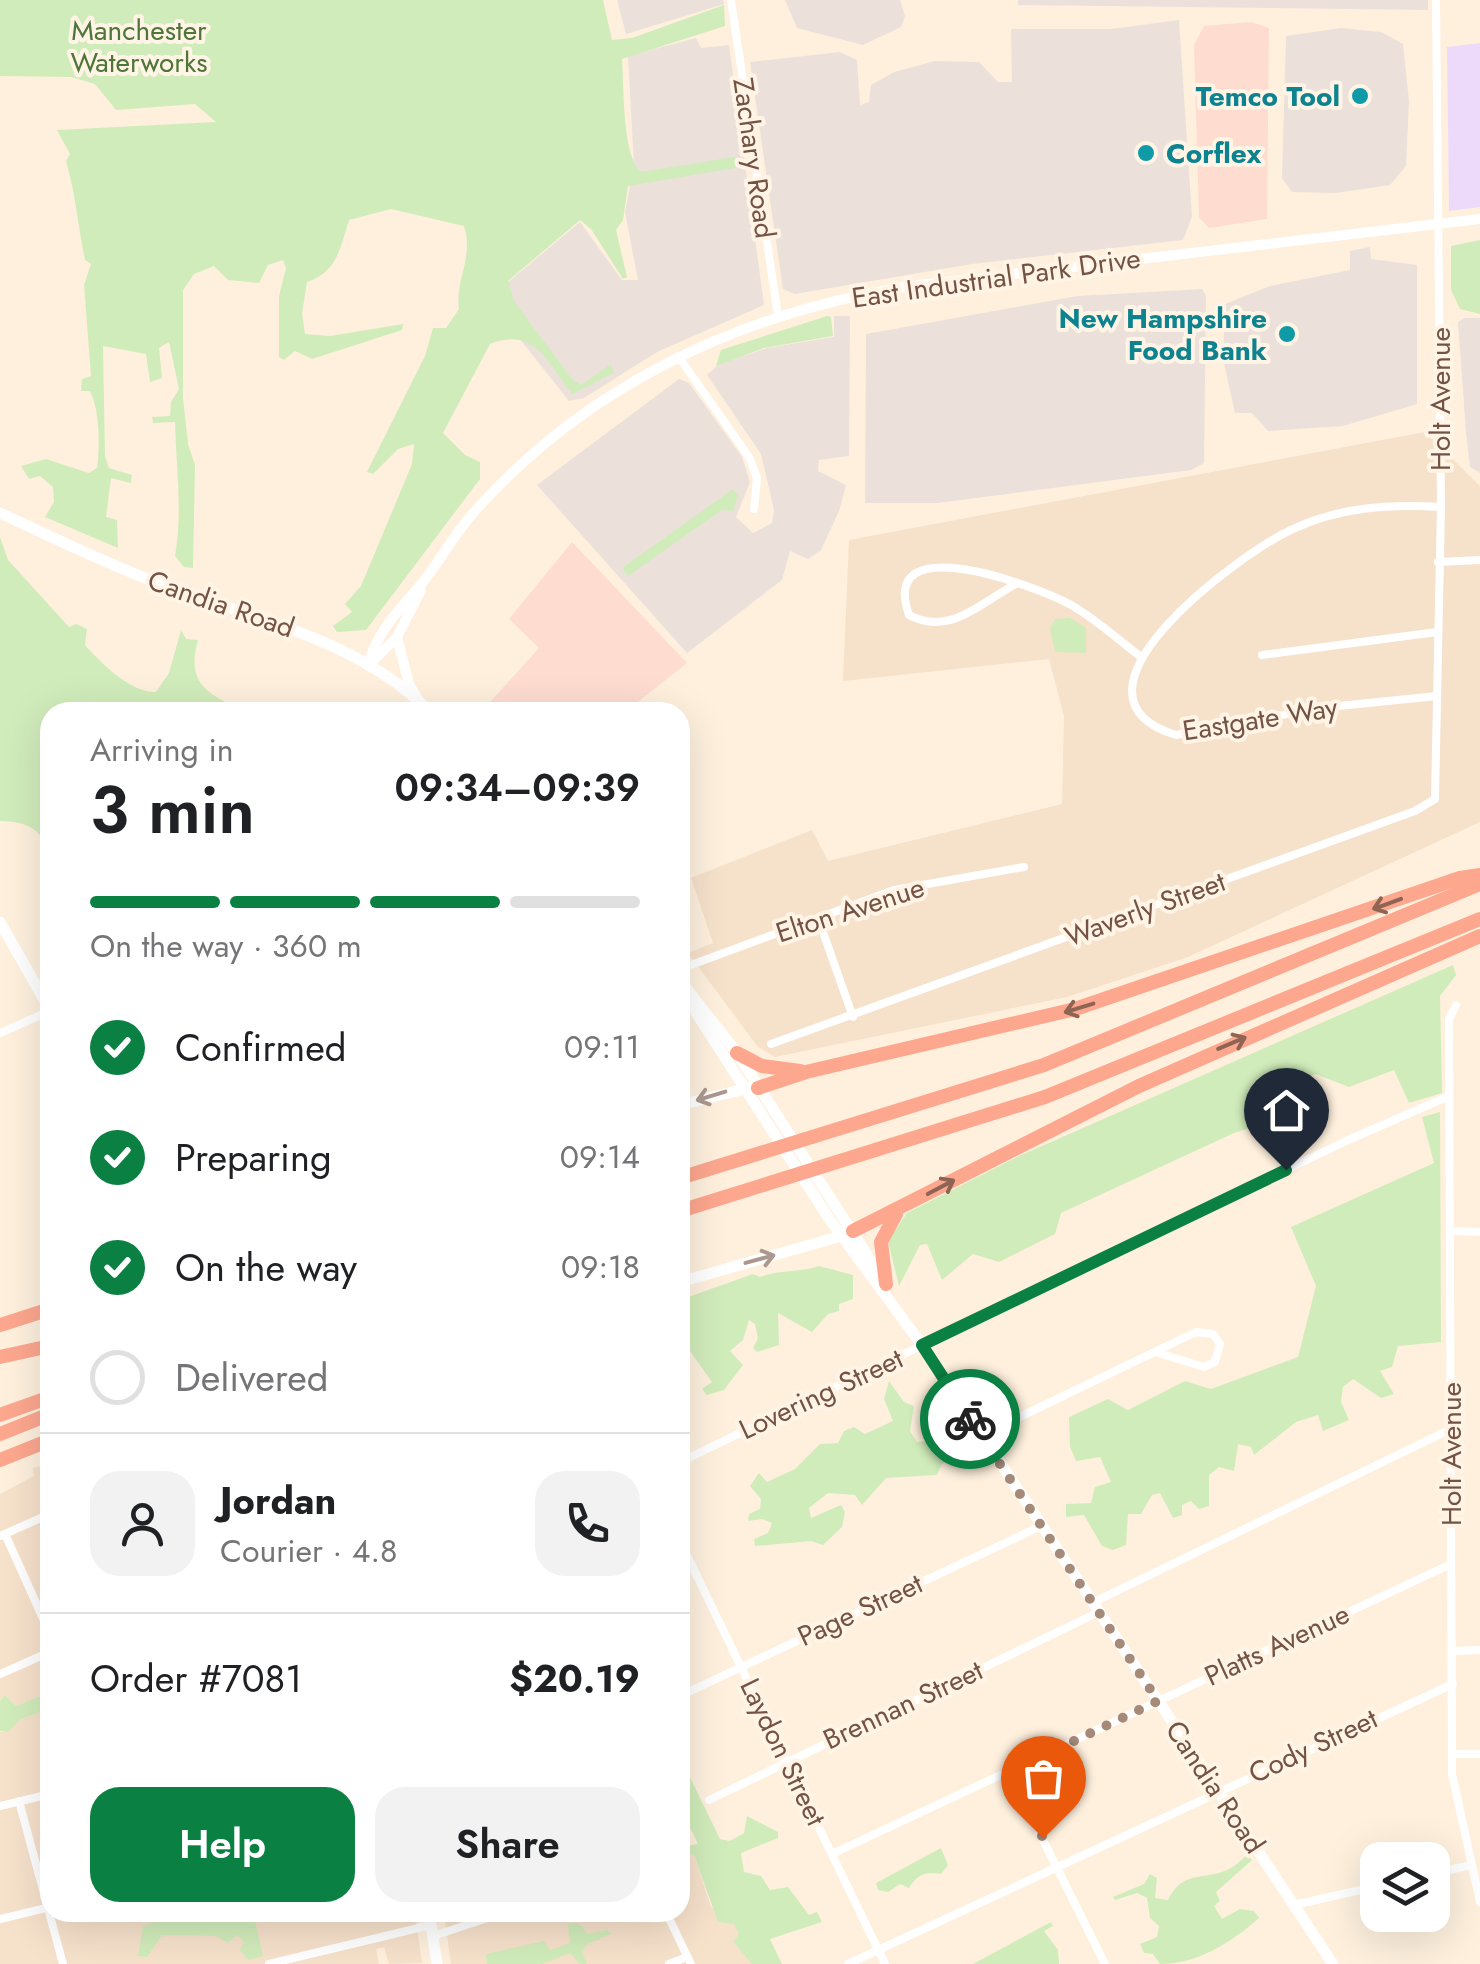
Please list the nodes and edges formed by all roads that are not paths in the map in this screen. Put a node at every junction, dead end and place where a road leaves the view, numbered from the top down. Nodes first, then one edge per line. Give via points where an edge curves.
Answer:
1 (731, 0) edge
2 (1436, 0) edge
3 (1480, 219) edge
4 (1439, 224) junction
5 (778, 316) junction
6 (678, 356) junction
7 (1441, 507) junction
8 (754, 508) dead end
9 (0, 514) edge
10 (1480, 560) edge
11 (1438, 562) junction
12 (428, 576) junction
13 (1016, 584) junction
14 (1437, 632) junction
15 (397, 637) junction
16 (1140, 656) junction
17 (1262, 656) dead end
18 (368, 666) junction
19 (1437, 696) junction
20 (418, 702) edge
21 (422, 702) edge
22 (1436, 798) joint
23 (1024, 866) dead end
24 (1480, 875) edge
25 (1480, 884) edge
26 (818, 918) junction
27 (1480, 919) edge
28 (1, 926) edge
29 (1480, 936) edge
30 (690, 965) edge
31 (40, 993) edge
32 (690, 997) edge
33 (690, 1000) edge
34 (1456, 1006) dead end
35 (40, 1015) edge
36 (853, 1017) junction
37 (0, 1033) edge
38 (771, 1044) dead end
39 (737, 1053) junction
40 (806, 1072) junction
41 (750, 1088) junction
42 (1449, 1096) junction
43 (690, 1103) edge
44 (690, 1175) edge
45 (690, 1208) edge
46 (899, 1209) junction
47 (1451, 1231) junction
48 (1480, 1232) edge
49 (847, 1234) junction
50 (690, 1279) edge
51 (886, 1284) junction
52 (898, 1310) junction
53 (40, 1313) edge
54 (0, 1325) edge
55 (922, 1345) junction
56 (40, 1348) edge
57 (1156, 1352) junction
58 (0, 1356) edge
59 (40, 1401) edge
60 (0, 1416) edge
61 (40, 1418) edge
62 (1451, 1428) junction
63 (0, 1434) edge
64 (982, 1437) junction
65 (40, 1444) edge
66 (690, 1457) edge
67 (0, 1460) edge
68 (40, 1518) edge
69 (1041, 1526) junction
70 (3, 1535) edge
71 (690, 1562) edge
72 (1451, 1564) junction
73 (1096, 1608) junction
74 (40, 1613) edge
75 (1480, 1650) edge
76 (1453, 1651) junction
77 (40, 1656) edge
78 (741, 1667) junction
79 (0, 1674) edge
80 (1454, 1684) junction
81 (690, 1691) edge
82 (1158, 1701) junction
83 (1452, 1754) junction
84 (1480, 1754) edge
85 (786, 1760) junction
86 (1009, 1772) junction
87 (1218, 1790) junction
88 (40, 1796) edge
89 (709, 1800) dead end
90 (20, 1801) junction
91 (0, 1806) edge
92 (832, 1854) junction
93 (1470, 1865) junction
94 (1057, 1866) junction
95 (1450, 1870) edge
96 (40, 1875) edge
97 (1360, 1890) edge
98 (1480, 1902) edge
99 (1294, 1906) junction
100 (40, 1910) edge
101 (0, 1919) edge
102 (52, 1922) edge
103 (671, 1922) edge
104 (431, 1925) edge
105 (878, 1950) junction
106 (689, 1961) edge
107 (63, 1964) edge
108 (268, 1964) edge
109 (437, 1964) edge
110 (669, 1964) edge
111 (848, 1964) edge
112 (885, 1964) edge
113 (1105, 1964) edge
114 (1333, 1964) edge

1 - 5 street, Zachary Road
2 - 4 street, Holt Avenue
3 - 4 street, East Industrial Park Drive
4 - 5 street, East Industrial Park Drive via 911,286
4 - 7 street, Holt Avenue
5 - 6 street, East Industrial Park Drive
6 - 8 street via 749,457 757,478
6 - 12 street, East Industrial Park Drive via 552,438 478,508
7 - 11 street, Holt Avenue
7 - 16 street via 1369,508 1293,528 1217,576
9 - 18 main road, Candia Road via 157,583 293,628
10 - 11 street
11 - 14 street, Holt Avenue
12 - 15 street, East Industrial Park Drive
12 - 18 street, East Industrial Park Drive via 376,640
13 - 13 street via 933,566 906,584 904,599 909,616 939,624
13 - 16 street via 1072,606
14 - 17 street
14 - 19 street, Holt Avenue
15 - 18 street, East Industrial Park Drive
15 - 21 street via 409,684
16 - 19 street, Eastgate Way via 1136,703 1156,728 1176,735 1319,708
18 - 20 main road, Candia Road
19 - 22 street, Holt Avenue
22 - 36 street, Waverly Street
23 - 26 street, Elton Avenue via 894,890
24 -> 40 highway via 1044,1018
25 - 44 highway via 1044,1065
26 - 30 street, Elton Avenue
26 - 36 street
27 - 45 highway via 1045,1097
28 - 31 main road
46 -> 29 highway via 1153,1079
32 - 39 main road, Candia Road
33 - 41 main road, Candia Road
34 - 42 street, Holt Avenue
35 - 37 street
36 - 38 street, Waverly Street
39 - 40 highway via 762,1066
39 - 41 main road, Candia Road
40 - 41 highway
41 -> 43 main road
41 - 49 main road, Candia Road
42 - 47 street, Holt Avenue
42 - 55 street, Lovering Street
46 - 49 highway
46 - 51 highway via 882,1242
47 - 48 street
47 - 62 street, Holt Avenue
50 -> 49 main road
49 - 51 main road, Candia Road
49 - 52 main road, Candia Road
51 - 52 main road, Candia Road
52 - 55 main road, Candia Road
53 - 54 highway
55 - 64 main road, Candia Road
55 - 66 street, Lovering Street
56 - 58 highway
57 - 57 street via 1204,1367 1220,1351 1213,1334 1201,1331
57 - 64 street
59 - 60 highway
61 - 63 highway
62 - 72 street, Holt Avenue
62 - 73 street, Brennan Street
64 - 69 main road, Candia Road
65 - 67 highway
68 - 70 street
69 - 73 main road, Candia Road
69 - 78 street, Page Street
70 - 74 street
71 - 78 street, Laydon Street
72 - 76 street, Holt Avenue
72 - 82 street, Platts Avenue
73 - 82 main road, Candia Road
73 - 85 street, Brennan Street
75 - 76 street
76 - 80 street, Holt Avenue
77 - 79 street
78 - 81 street, Page Street
78 - 85 street, Laydon Street
80 - 83 street, Holt Avenue
80 - 87 street, Cody Street
82 - 86 street, Platts Avenue
82 - 87 main road, Candia Road
83 - 84 street
83 - 93 street, Holt Avenue
85 - 89 street, Brennan Street
85 - 92 street, Laydon Street
86 - 92 street, Platts Avenue
86 - 94 street
87 - 94 street, Cody Street
87 - 99 main road, Candia Road
88 - 90 street
90 - 91 street
90 - 96 street
92 - 105 street, Laydon Street
93 - 95 street
93 - 98 street, Holt Avenue
94 - 105 street, Cody Street
94 - 113 street
97 - 99 street
99 - 114 main road, Candia Road
100 - 101 street
102 - 107 street
103 - 106 street
104 - 108 street
104 - 109 main road
105 - 111 street, Cody Street
105 - 112 street, Laydon Street
106 - 110 street

